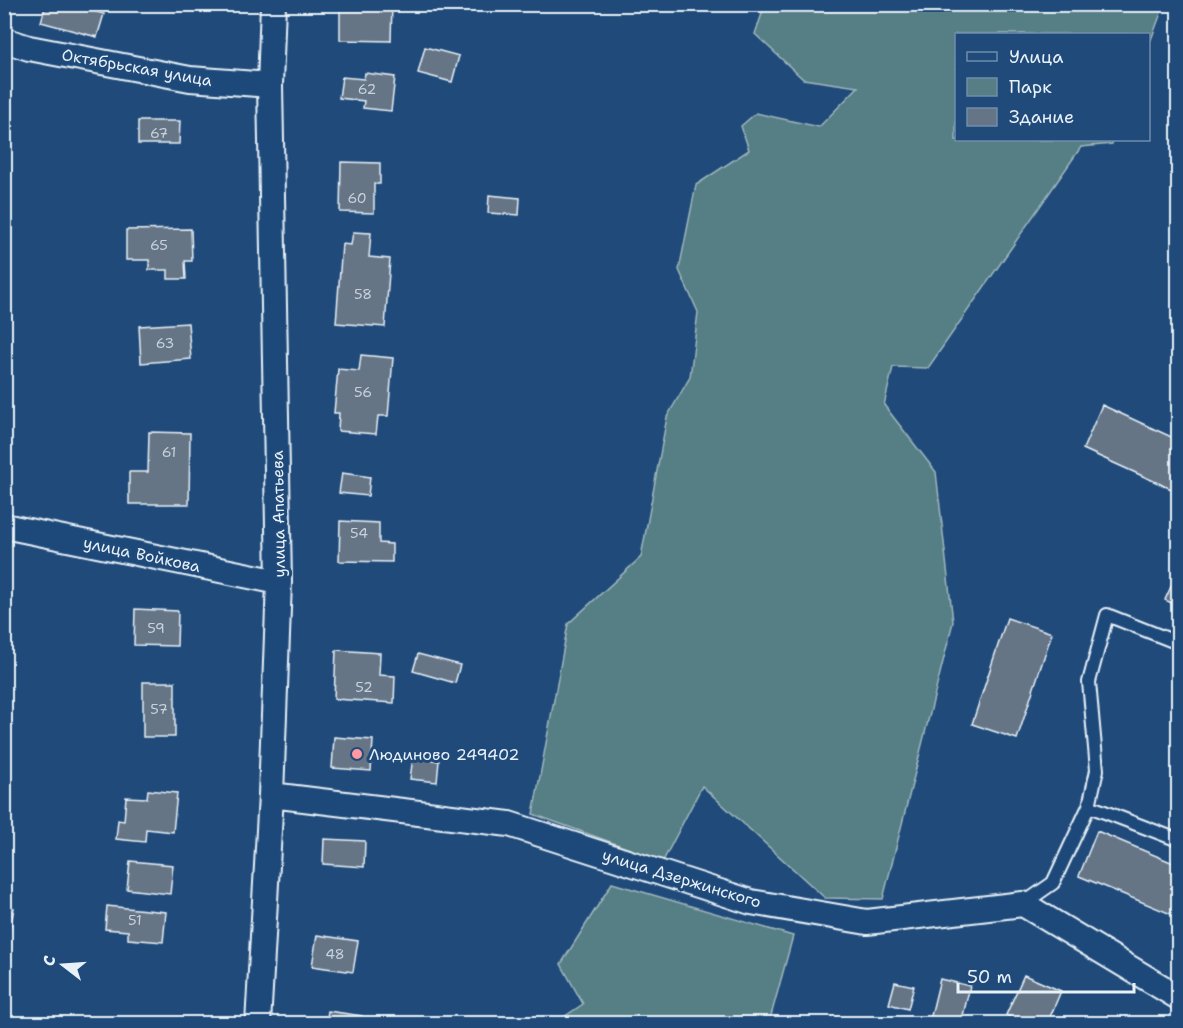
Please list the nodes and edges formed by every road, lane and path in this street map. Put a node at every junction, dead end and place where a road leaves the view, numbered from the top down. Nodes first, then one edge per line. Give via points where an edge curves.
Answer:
1 (273, 4) edge
2 (4, 40) edge
3 (270, 85) junction
4 (4, 526) edge
5 (279, 582) junction
6 (1179, 643) edge
7 (272, 795) junction
8 (1089, 806) junction
9 (1179, 840) edge
10 (1023, 904) junction
11 (1179, 997) edge
12 (258, 1023) edge

1 - 3 street, улица Апатьева
2 - 3 street, Октябрьская улица via 190,79
3 - 5 street, улица Апатьева
4 - 5 street, улица Войкова
5 - 7 street, улица Апатьева
6 - 8 lane via 1107,615 1089,682 1097,770
7 - 10 street, улица Дзержинского via 509,824 751,902 867,922
7 - 12 street, улица Апатьева
8 - 9 lane
8 - 10 lane via 1053,883
10 - 11 street

